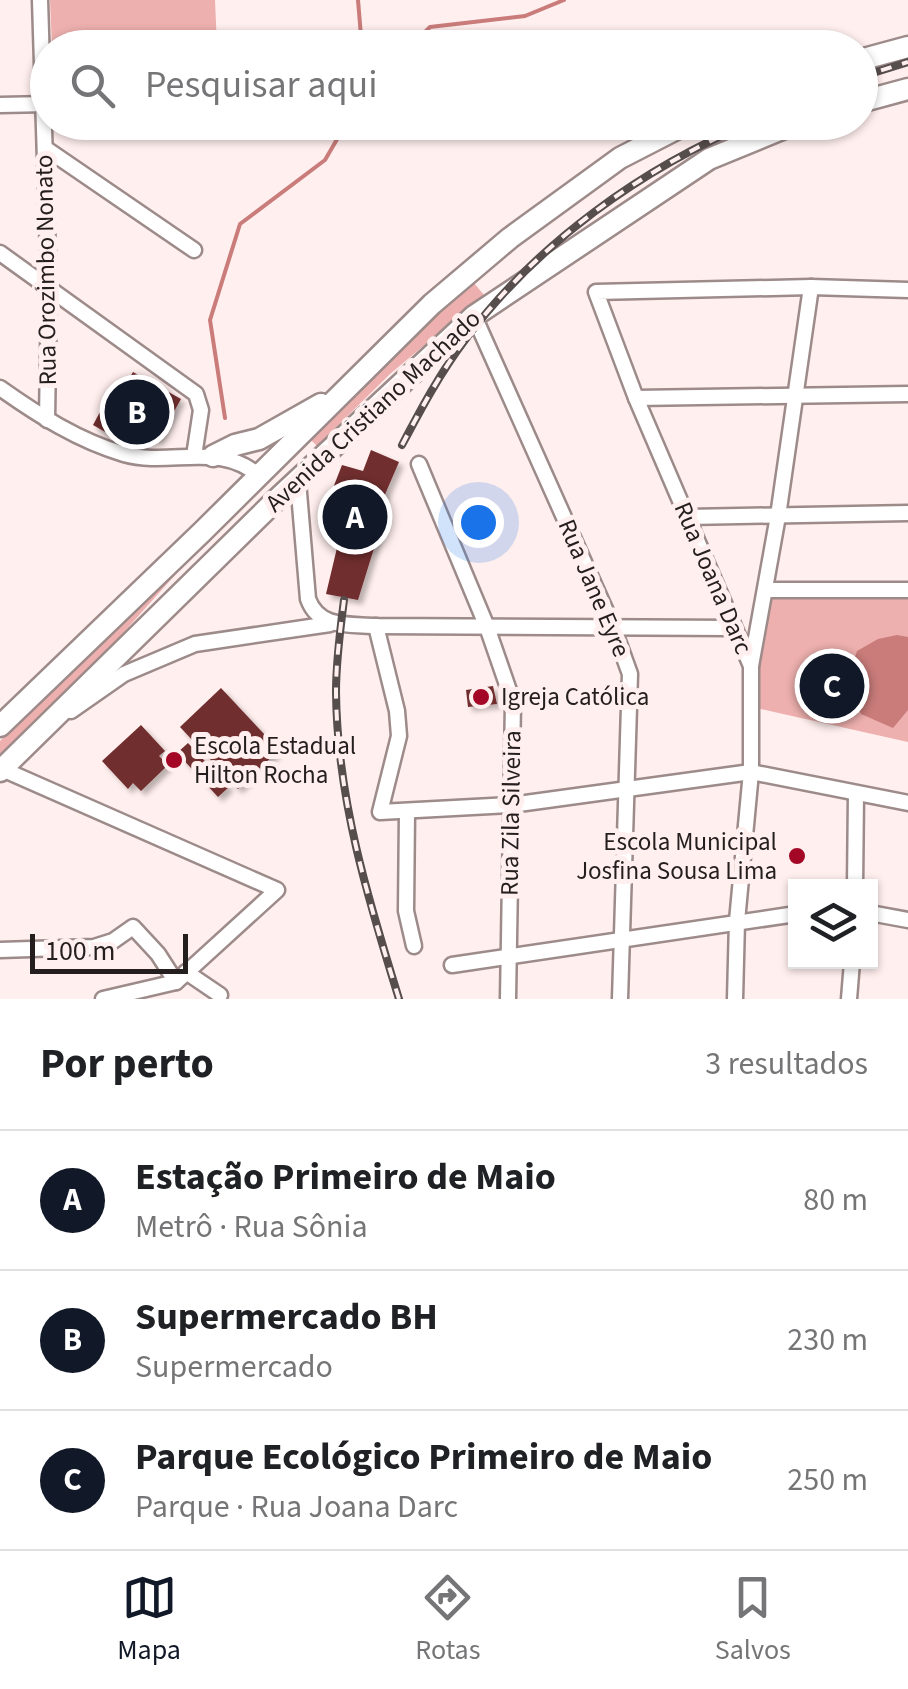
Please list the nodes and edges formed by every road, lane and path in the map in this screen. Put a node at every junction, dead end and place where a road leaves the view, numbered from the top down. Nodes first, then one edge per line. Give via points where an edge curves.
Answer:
1 (40, 0) edge
2 (41, 30) edge
3 (908, 47) edge
4 (878, 55) edge
5 (908, 88) edge
6 (878, 97) edge
7 (30, 104) edge
8 (0, 105) edge
9 (44, 140) edge
10 (655, 140) edge
11 (756, 140) edge
12 (44, 148) junction
13 (194, 250) dead end
14 (0, 253) edge
15 (811, 287) junction
16 (49, 288) junction
17 (908, 290) edge
18 (474, 316) junction
19 (349, 388) junction
20 (2, 391) edge
21 (908, 394) edge
22 (636, 398) junction
23 (793, 398) junction
24 (48, 420) junction
25 (259, 439) junction
26 (204, 456) junction
27 (280, 456) junction
28 (419, 464) dead end
29 (259, 476) junction
30 (298, 481) junction
31 (908, 514) edge
32 (778, 516) junction
33 (688, 517) junction
34 (766, 590) junction
35 (908, 590) edge
36 (176, 597) junction
37 (308, 600) junction
38 (336, 623) junction
39 (376, 626) junction
40 (487, 626) junction
41 (613, 627) junction
42 (734, 628) junction
43 (290, 630) junction
44 (751, 666) junction
45 (0, 726) edge
46 (30, 740) junction
47 (1, 770) edge
48 (751, 772) junction
49 (625, 790) junction
50 (856, 794) junction
51 (908, 803) edge
52 (511, 806) junction
53 (406, 812) junction
54 (855, 879) edge
55 (878, 914) edge
56 (788, 915) edge
57 (908, 920) edge
58 (738, 921) junction
59 (620, 942) junction
60 (414, 946) dead end
61 (0, 950) edge
62 (509, 957) junction
63 (452, 965) dead end
64 (852, 969) edge
65 (181, 977) junction
66 (220, 995) dead end
67 (103, 999) edge
68 (508, 999) edge
69 (620, 999) edge
70 (736, 999) edge
71 (850, 999) edge

1 - 2 street, Rua Orozimbo Nonato
3 - 4 highway
5 - 6 highway
7 - 8 street
9 - 12 street, Rua Orozimbo Nonato
10 - 19 highway, Avenida Cristiano Machado via 510,238
11 - 18 highway, Avenida Cristiano Machado via 709,160
12 - 13 street
12 - 16 street, Rua Orozimbo Nonato
14 - 16 street
15 - 17 street
15 - 22 street, Rua Joana Darc via 596,292
15 - 23 street
16 - 24 street, Rua Orozimbo Nonato
16 - 26 street via 196,394
18 - 30 highway, Avenida Cristiano Machado
18 - 41 street, Rua Jane Eyre
19 - 25 highway
19 - 27 highway, Avenida Cristiano Machado
20 - 24 street
21 - 23 street
22 - 23 street
22 - 33 street, Rua Joana Darc
23 - 32 street
24 - 26 street via 127,455
25 - 26 highway
25 - 27 highway
26 - 29 street via 244,464
27 - 29 highway, Avenida Cristiano Machado
27 - 30 highway
28 - 40 street, Rua Zila Silveira
29 - 36 highway via 254,507 178,581
29 - 45 highway, Avenida Cristiano Machado
30 - 36 highway, Avenida Cristiano Machado
30 - 37 street
31 - 32 street
32 - 33 street
32 - 34 street
33 - 42 street, Rua Joana Darc
34 - 35 street
34 - 44 street
36 - 46 highway, Avenida Cristiano Machado
37 - 38 street via 313,614
37 - 43 street via 300,624
38 - 39 street
38 - 43 street
39 - 40 street
39 - 53 street via 399,736 380,812
40 - 41 street
40 - 52 street, Rua Zila Silveira via 514,702
41 - 42 street
41 - 49 street, Rua Jane Eyre via 630,674
42 - 44 street, Rua Joana Darc
43 - 46 street via 195,644 124,674
44 - 48 street, Rua Joana Darc
46 - 47 highway, Avenida Cristiano Machado
47 - 65 street via 278,890
48 - 49 street
48 - 50 street
48 - 58 street, Rua Joana Darc
49 - 52 street
49 - 59 street, Rua Jane Eyre
50 - 51 street
50 - 54 street
52 - 53 street
52 - 62 street, Rua Zila Silveira
53 - 60 street via 406,911
55 - 57 street
56 - 58 street
58 - 59 street
58 - 70 street, Rua Joana Darc
59 - 62 street
59 - 69 street, Rua Jane Eyre
61 - 65 street via 94,948 133,927
62 - 63 street
62 - 68 street, Rua Zila Silveira
64 - 71 street
65 - 66 street
65 - 67 street

